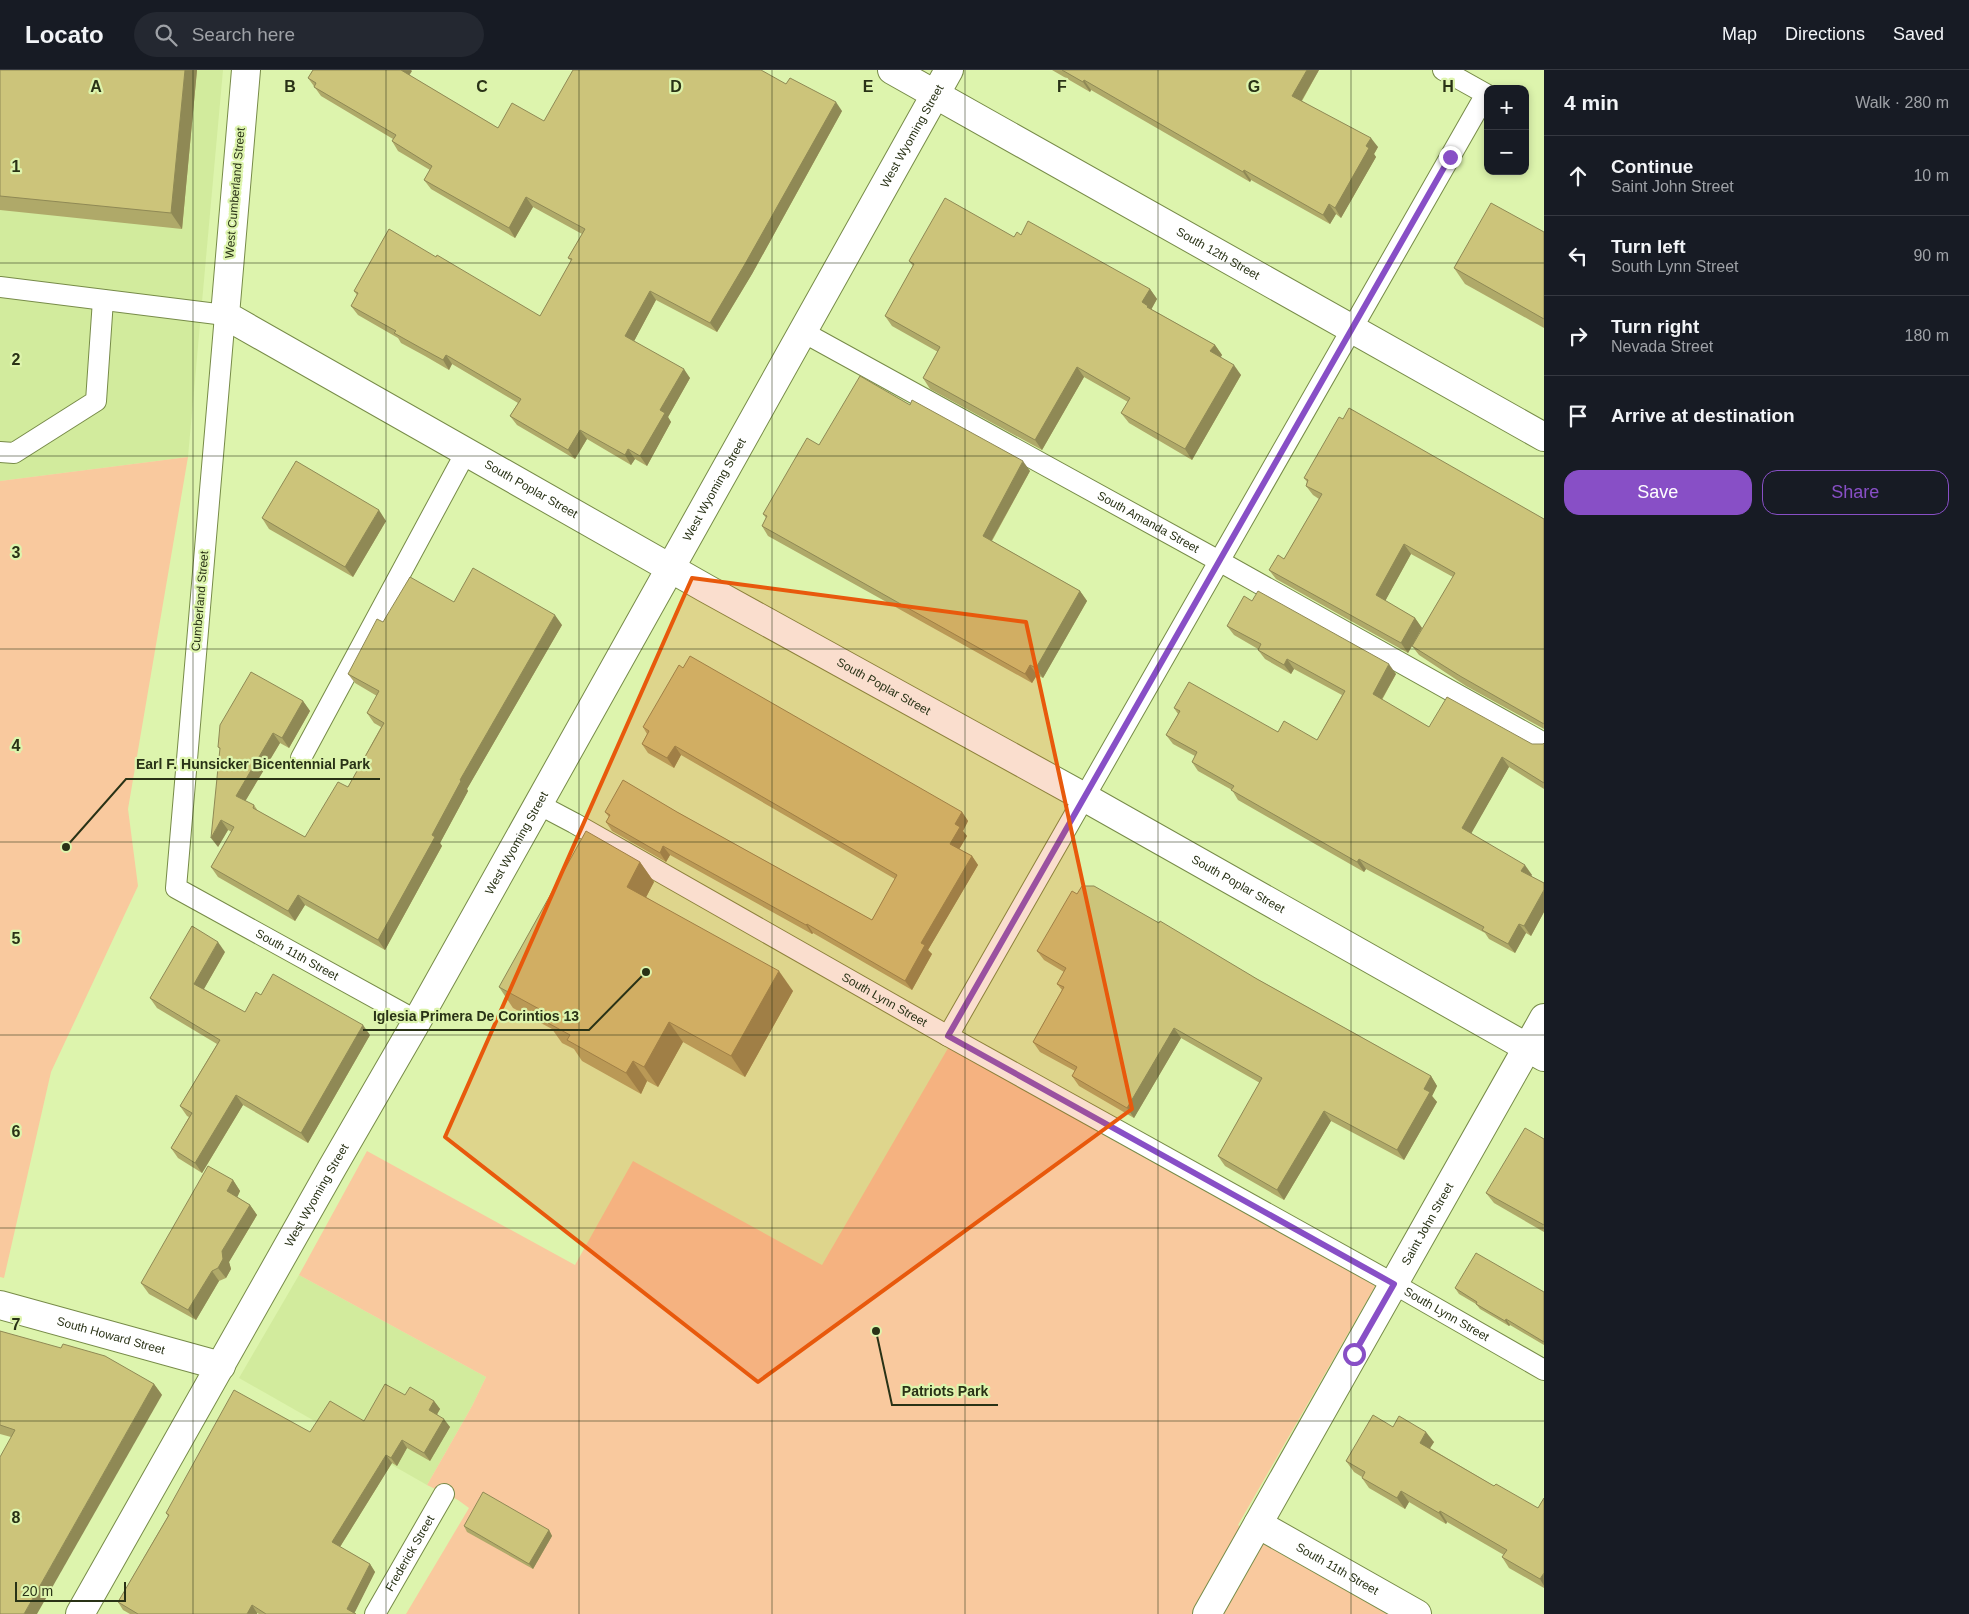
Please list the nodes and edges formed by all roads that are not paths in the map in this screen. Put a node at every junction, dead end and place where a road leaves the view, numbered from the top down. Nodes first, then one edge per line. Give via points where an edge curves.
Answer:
1 (246, 70) edge
2 (892, 70) edge
3 (949, 70) edge
4 (1443, 70) edge
5 (936, 94) junction
6 (0, 287) edge
7 (103, 300) junction
8 (225, 315) junction
9 (1352, 329) junction
10 (803, 332) junction
11 (1544, 438) edge
12 (0, 452) edge
13 (466, 452) junction
14 (1219, 561) junction
15 (670, 568) junction
16 (1544, 743) edge
17 (301, 758) dead end
18 (1084, 797) junction
19 (538, 804) junction
20 (176, 888) joint
21 (1544, 1018) edge
22 (417, 1021) junction
23 (948, 1036) junction
24 (1536, 1052) edge
25 (1394, 1284) junction
26 (0, 1305) edge
27 (221, 1366) junction
28 (1544, 1370) edge
29 (444, 1494) dead end
30 (1258, 1524) junction
31 (80, 1614) edge
32 (375, 1614) edge
33 (1207, 1614) edge
34 (1417, 1614) edge

1 - 8 street, West Cumberland Street
2 - 5 street, South 12th Street
3 - 5 street, West Wyoming Street
4 - 9 lane via 1486,94
5 - 9 street, South 12th Street
5 - 10 street, West Wyoming Street
6 - 7 lane
7 - 8 lane
7 - 12 lane via 96,401 14,453
8 - 13 street, South Poplar Street
8 - 20 lane, Cumberland Street
9 - 11 street, South 12th Street
9 - 14 lane
10 - 14 lane, South Amanda Street
10 - 15 street, West Wyoming Street
13 - 15 street, South Poplar Street
13 - 17 lane
14 - 16 lane, South Amanda Street
14 - 18 lane
15 - 18 street, South Poplar Street
15 - 19 street, West Wyoming Street
18 - 23 lane
18 - 24 street, South Poplar Street
19 - 22 street, West Wyoming Street
19 - 23 lane, South Lynn Street
20 - 22 lane, South 11th Street
21 - 24 street, Saint John Street
22 - 27 street, West Wyoming Street
23 - 25 lane, South Lynn Street
24 - 25 street, Saint John Street
25 - 28 lane, South Lynn Street
25 - 30 street, Saint John Street
26 - 27 street, South Howard Street
27 - 31 street, West Wyoming Street
29 - 32 lane, Frederick Street
30 - 33 street, Saint John Street
30 - 34 street, South 11th Street

